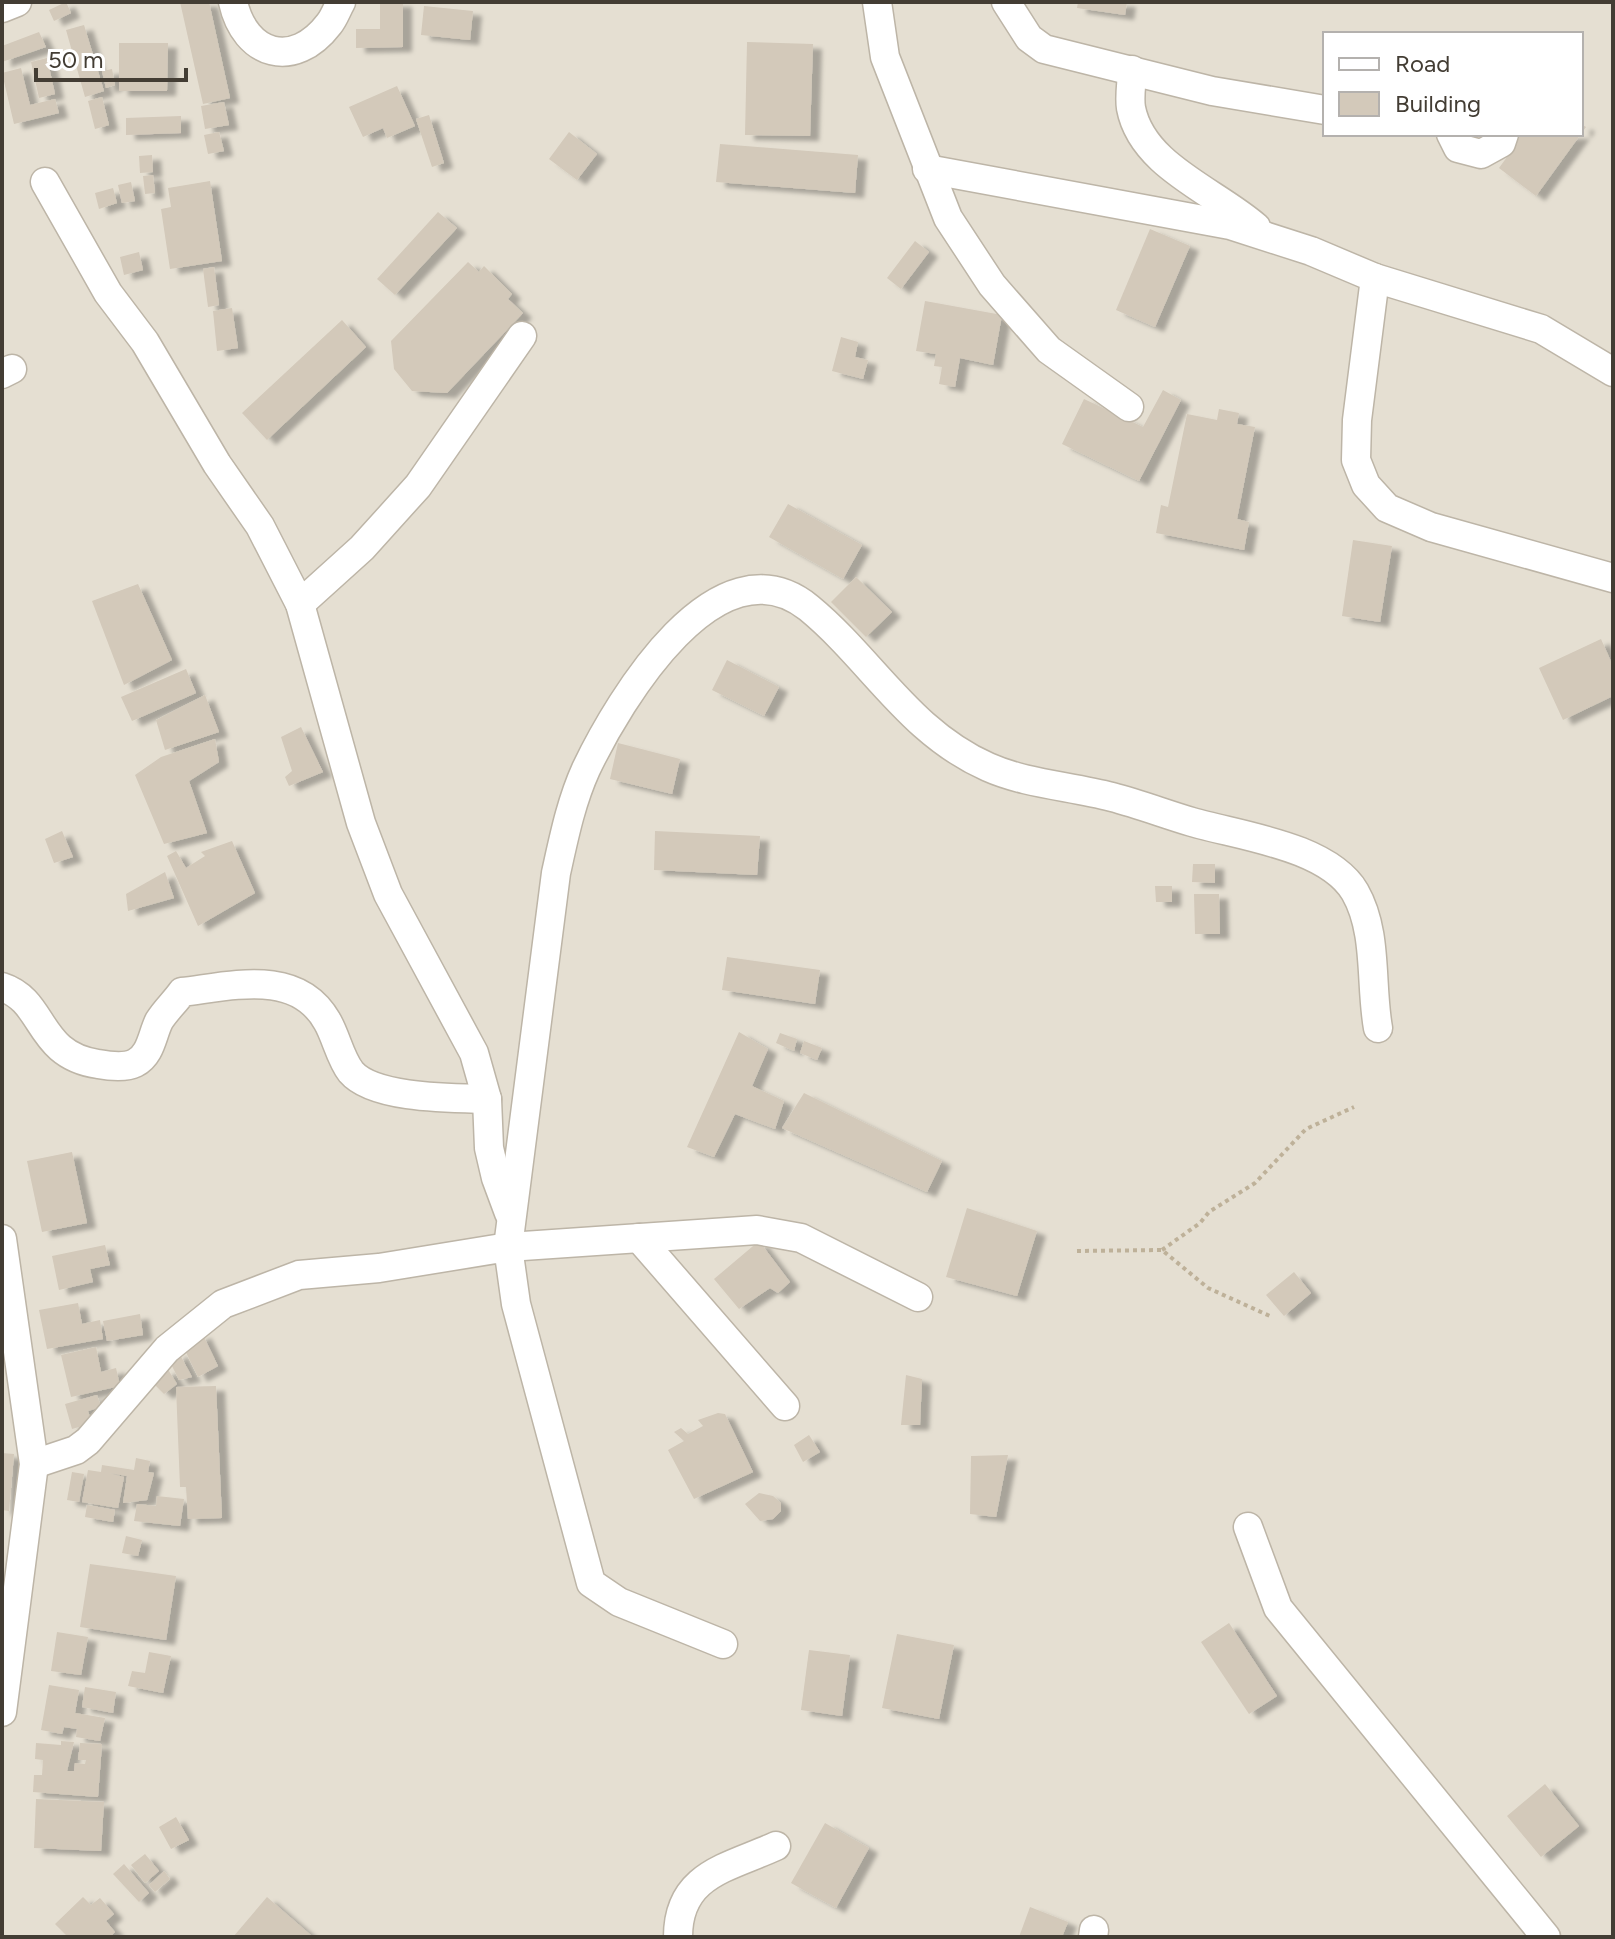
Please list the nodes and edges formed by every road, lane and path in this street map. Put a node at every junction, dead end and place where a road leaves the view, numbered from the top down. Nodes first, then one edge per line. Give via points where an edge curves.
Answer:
1 (17, 2) edge
2 (233, 2) edge
3 (341, 2) edge
4 (877, 2) edge
5 (1006, 2) edge
6 (2, 8) edge
7 (1132, 70) junction
8 (1323, 110) edge
9 (1452, 136) edge
10 (1503, 136) edge
11 (927, 169) junction
12 (45, 182) dead end
13 (1263, 234) junction
14 (1375, 278) junction
15 (522, 336) dead end
16 (1613, 372) edge
17 (1129, 407) dead end
18 (1613, 578) edge
19 (300, 604) junction
20 (2, 987) edge
21 (1378, 1028) dead end
22 (487, 1099) junction
23 (1354, 1107) dead end
24 (511, 1217) junction
25 (639, 1238) junction
26 (2, 1239) edge
27 (508, 1247) junction
28 (1162, 1250) junction
29 (1077, 1251) dead end
30 (5, 1273) edge
31 (918, 1297) dead end
32 (1272, 1317) dead end
33 (785, 1406) dead end
34 (34, 1464) junction
35 (1248, 1527) dead end
36 (723, 1644) dead end
37 (2, 1712) edge
38 (776, 1846) dead end
39 (678, 1937) edge
40 (1546, 1937) edge

1 - 6 street
2 - 3 street via 249,38 280,53 296,51 314,39
4 - 11 street via 885,57
5 - 7 street via 1029,38 1044,49
7 - 8 street via 1212,91
7 - 13 street via 1130,105 1138,129 1179,173
9 - 10 street via 1458,148 1481,154
11 - 13 street
11 - 17 street via 948,218 992,285 1049,350
12 - 19 street via 108,293 145,342 260,526
13 - 14 street
14 - 16 street via 1541,329
14 - 18 street via 1357,420 1356,460 1366,485 1387,508 1431,527
15 - 19 street via 418,486 362,548
19 - 22 street via 361,823 388,894 474,1053
20 - 22 street via 20,995 61,1052 112,1067 135,1063 147,1052 160,1019 182,992 270,983 304,994 326,1019 351,1072 377,1087
21 - 24 street via 1366,919 1354,891 1336,870 1298,851 1112,797 991,769 923,726 808,608 781,592 736,591 704,608 659,653 586,769 569,813 556,873
22 - 24 street via 489,1148
23 - 28 path via 1306,1129 1255,1183
24 - 27 street
25 - 27 street
25 - 31 street via 757,1230 801,1238
25 - 33 street
26 - 30 street
27 - 34 street via 299,1275 223,1304 167,1349 88,1441
27 - 36 street via 516,1304 591,1583 619,1602
28 - 29 path
28 - 32 path via 1208,1288
30 - 34 street
34 - 37 street
35 - 40 street via 1278,1608
38 - 39 street via 699,1882 684,1898

